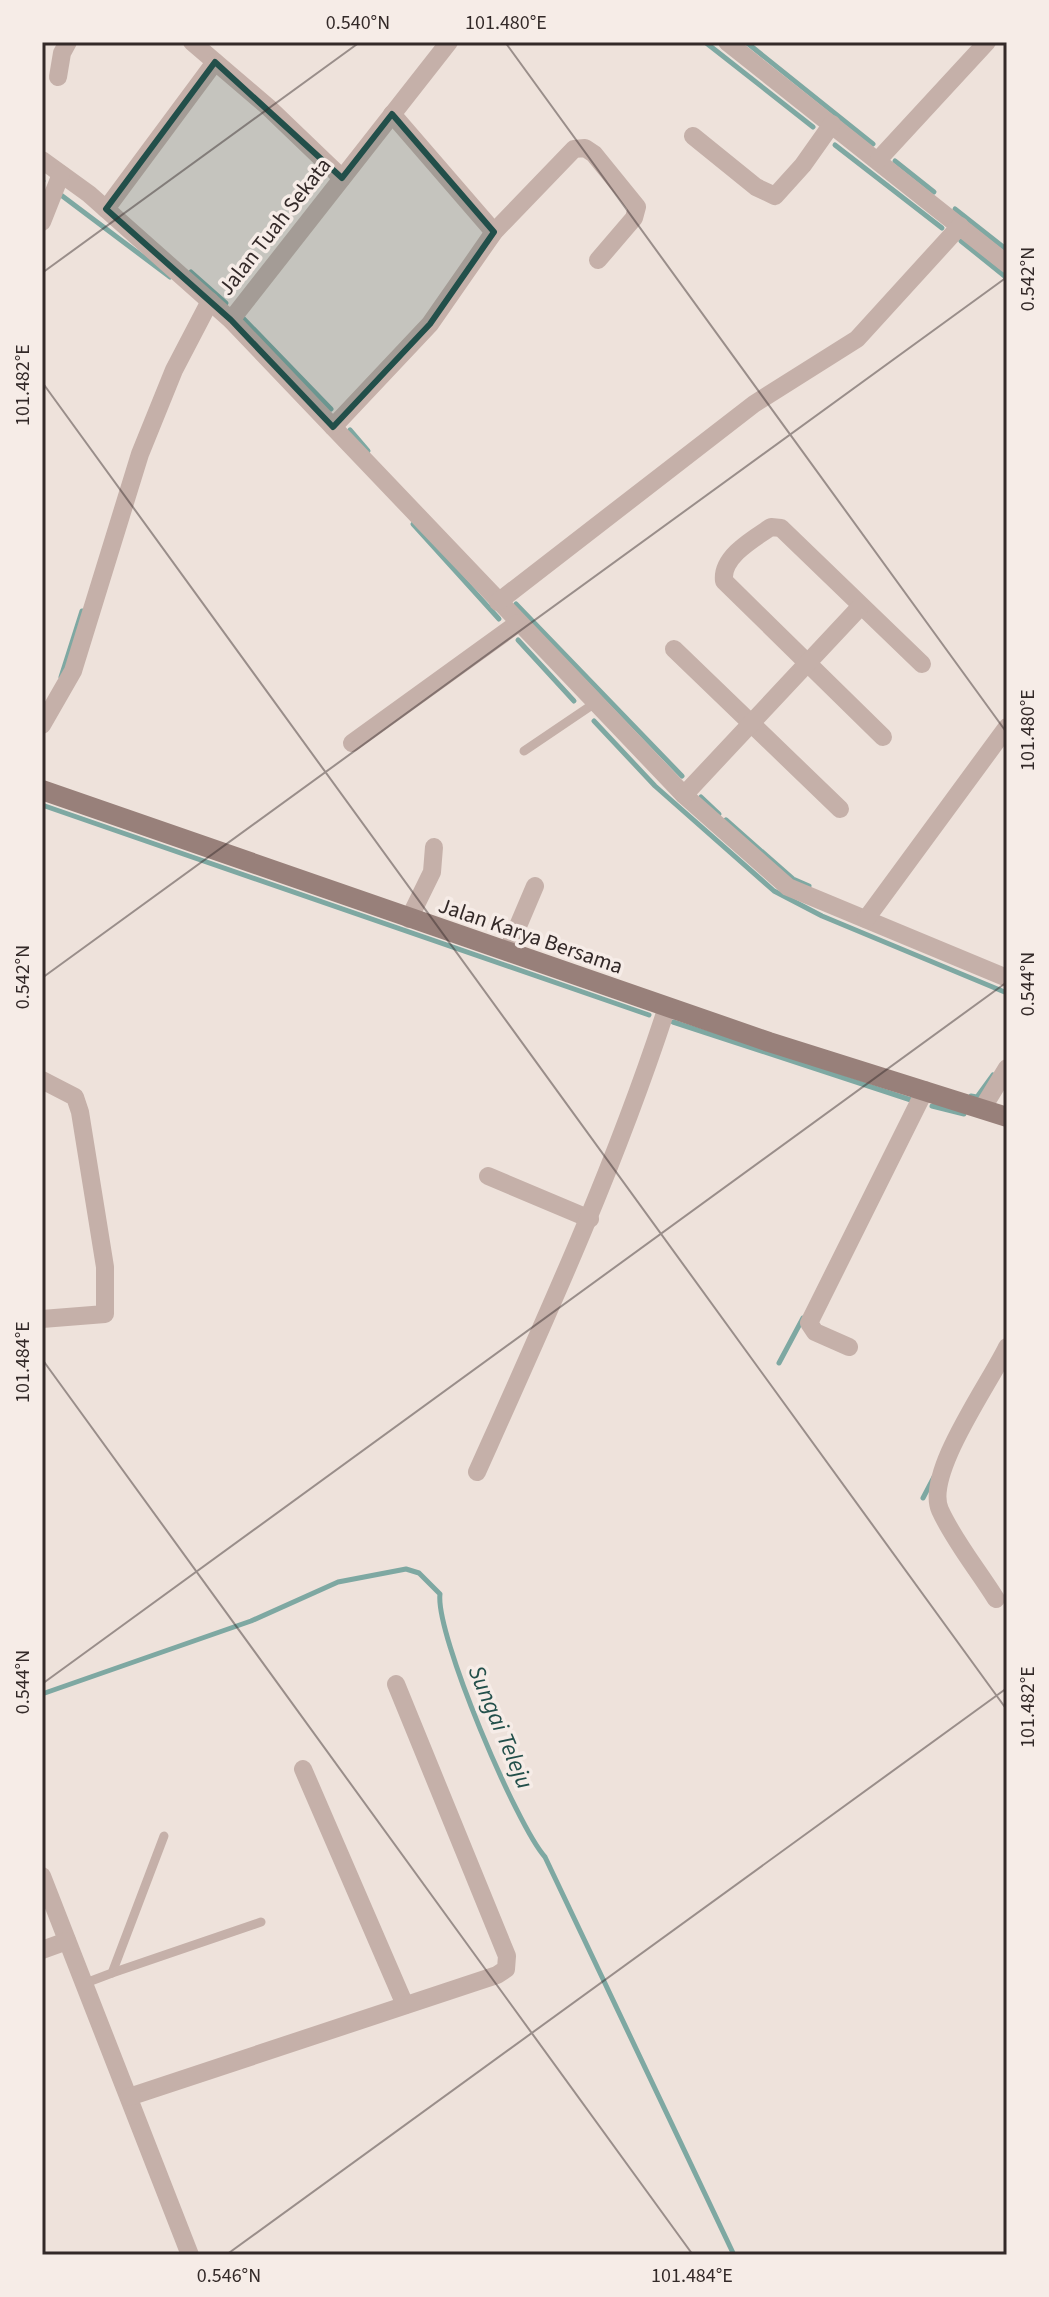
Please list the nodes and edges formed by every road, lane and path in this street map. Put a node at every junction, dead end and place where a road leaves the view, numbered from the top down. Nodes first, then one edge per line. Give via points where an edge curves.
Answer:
1 (68, 42) edge
2 (192, 42) edge
3 (449, 42) edge
4 (727, 42) edge
5 (987, 42) edge
6 (215, 62) junction
7 (58, 77) dead end
8 (392, 114) junction
9 (832, 124) junction
10 (693, 136) dead end
11 (879, 159) junction
12 (42, 160) edge
13 (61, 174) junction
14 (342, 178) junction
15 (106, 209) junction
16 (42, 222) edge
17 (960, 226) junction
18 (494, 232) junction
19 (598, 260) dead end
20 (1007, 264) edge
21 (210, 301) junction
22 (231, 320) junction
23 (333, 427) junction
24 (498, 602) junction
25 (860, 607) junction
26 (518, 623) junction
27 (674, 649) dead end
28 (807, 664) junction
29 (922, 664) dead end
30 (595, 703) junction
31 (42, 725) edge
32 (750, 725) junction
33 (1007, 727) edge
34 (883, 737) dead end
35 (352, 743) dead end
36 (524, 751) dead end
37 (42, 790) edge
38 (684, 795) junction
39 (840, 809) dead end
40 (434, 847) dead end
41 (535, 886) dead end
42 (409, 919) junction
43 (866, 919) junction
44 (507, 952) junction
45 (1007, 978) edge
46 (667, 1007) junction
47 (1007, 1068) edge
48 (42, 1080) edge
49 (925, 1090) junction
50 (982, 1109) junction
51 (1007, 1117) edge
52 (488, 1176) dead end
53 (590, 1219) junction
54 (42, 1319) edge
55 (849, 1347) dead end
56 (1007, 1347) edge
57 (477, 1472) dead end
58 (996, 1599) dead end
59 (396, 1684) dead end
60 (303, 1769) dead end
61 (164, 1836) dead end
62 (44, 1888) edge
63 (261, 1922) dead end
64 (67, 1941) junction
65 (42, 1950) edge
66 (112, 1973) junction
67 (83, 1984) junction
68 (405, 2005) junction
69 (129, 2097) junction
70 (190, 2255) edge

1 - 7 street
2 - 6 street
3 - 8 street, Jalan Tuah Sekata
4 - 9 street
5 - 11 street
6 - 14 street
6 - 15 street
8 - 14 street, Jalan Tuah Sekata
8 - 18 street
9 - 10 street via 775,196
9 - 11 street
11 - 17 street
12 - 13 street, Jalan Tuah Sekata
13 - 15 street, Jalan Tuah Sekata
13 - 16 street
14 - 22 street, Jalan Tuah Sekata
15 - 21 street, Jalan Tuah Sekata
17 - 20 street
17 - 24 street via 857,339 754,404
18 - 19 street via 574,149 585,148 637,207 634,218
18 - 23 street via 430,324
21 - 22 street, Jalan Tuah Sekata
21 - 31 street via 174,370 140,454 73,671
22 - 23 street
23 - 24 street
24 - 26 street
25 - 28 street
25 - 28 street via 781,528 771,527 729,561 724,581
25 - 29 street
26 - 30 street
26 - 35 street
27 - 32 street
28 - 32 street
28 - 34 street
30 - 36 lane
30 - 38 street
32 - 38 street
32 - 39 street
33 - 43 street
37 - 42 street, Jalan Karya Bersama
38 - 43 street via 788,887
40 - 42 street via 432,872
41 - 44 street
42 - 44 street, Jalan Karya Bersama
43 - 45 street
44 - 46 street, Jalan Karya Bersama
46 - 49 street, Jalan Karya Bersama
46 - 53 street
47 - 50 street
48 - 54 street via 75,1097 105,1267 105,1314
49 - 50 street, Jalan Karya Bersama
49 - 55 street via 809,1323 811,1329
50 - 51 street, Jalan Karya Bersama
52 - 53 street
53 - 57 street
56 - 58 street via 935,1489 939,1508
59 - 68 street via 508,1961 500,1974
60 - 68 street
61 - 66 lane
62 - 64 street
63 - 66 lane
64 - 65 street
64 - 67 street
66 - 67 lane
67 - 69 street
68 - 69 street
69 - 70 street

